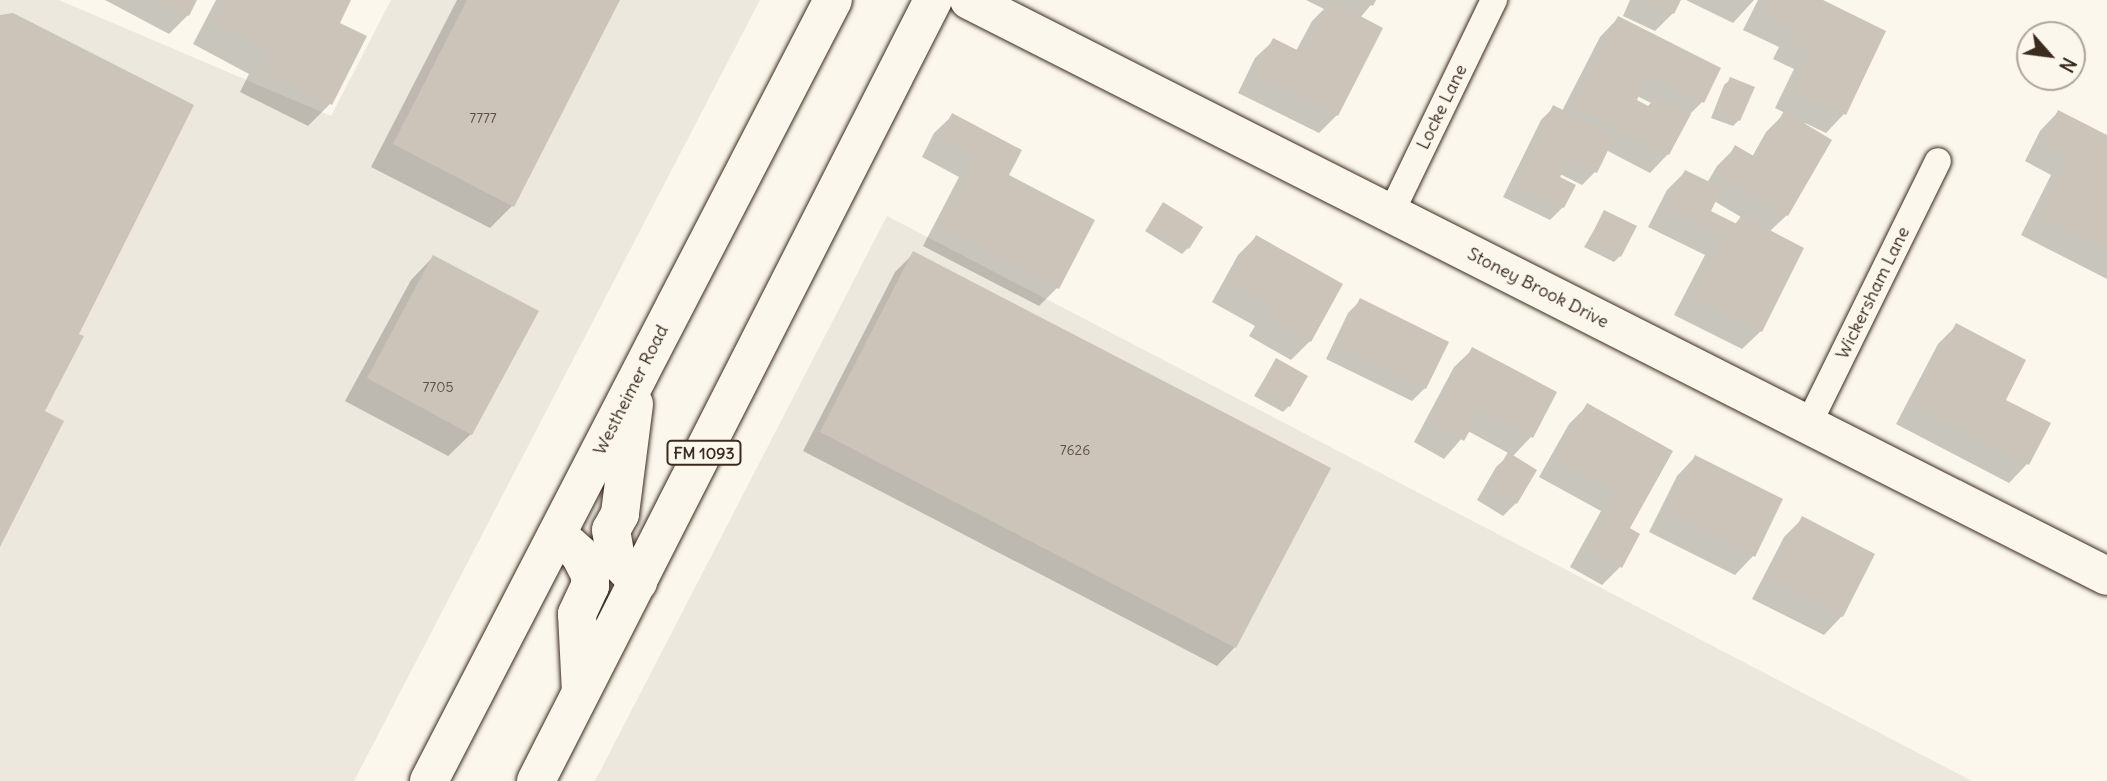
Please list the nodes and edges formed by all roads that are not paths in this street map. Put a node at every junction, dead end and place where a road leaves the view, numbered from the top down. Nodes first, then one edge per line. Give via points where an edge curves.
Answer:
1 (833, 0) edge
2 (933, 0) edge
3 (969, 0) edge
4 (1494, 0) edge
5 (1938, 161) dead end
6 (1391, 213) junction
7 (636, 381) junction
8 (1808, 425) junction
9 (557, 534) junction
10 (2107, 576) edge
11 (638, 582) junction
12 (581, 694) junction
13 (429, 781) edge
14 (536, 781) edge

1 - 7 main road, Westheimer Road
2 - 11 main road, FM 1093
3 - 6 main road, Stoney Brook Drive
4 - 6 street, Locke Lane
5 - 8 street, Wickersham Lane
6 - 8 main road, Stoney Brook Drive
7 - 9 main road, Westheimer Road
7 - 11 main road via 620,514 611,530 616,559
8 - 10 main road, Stoney Brook Drive
9 - 12 main road via 580,555 590,575 577,614
9 - 13 main road, Westheimer Road
11 - 12 main road, FM 1093
12 - 14 main road, FM 1093

